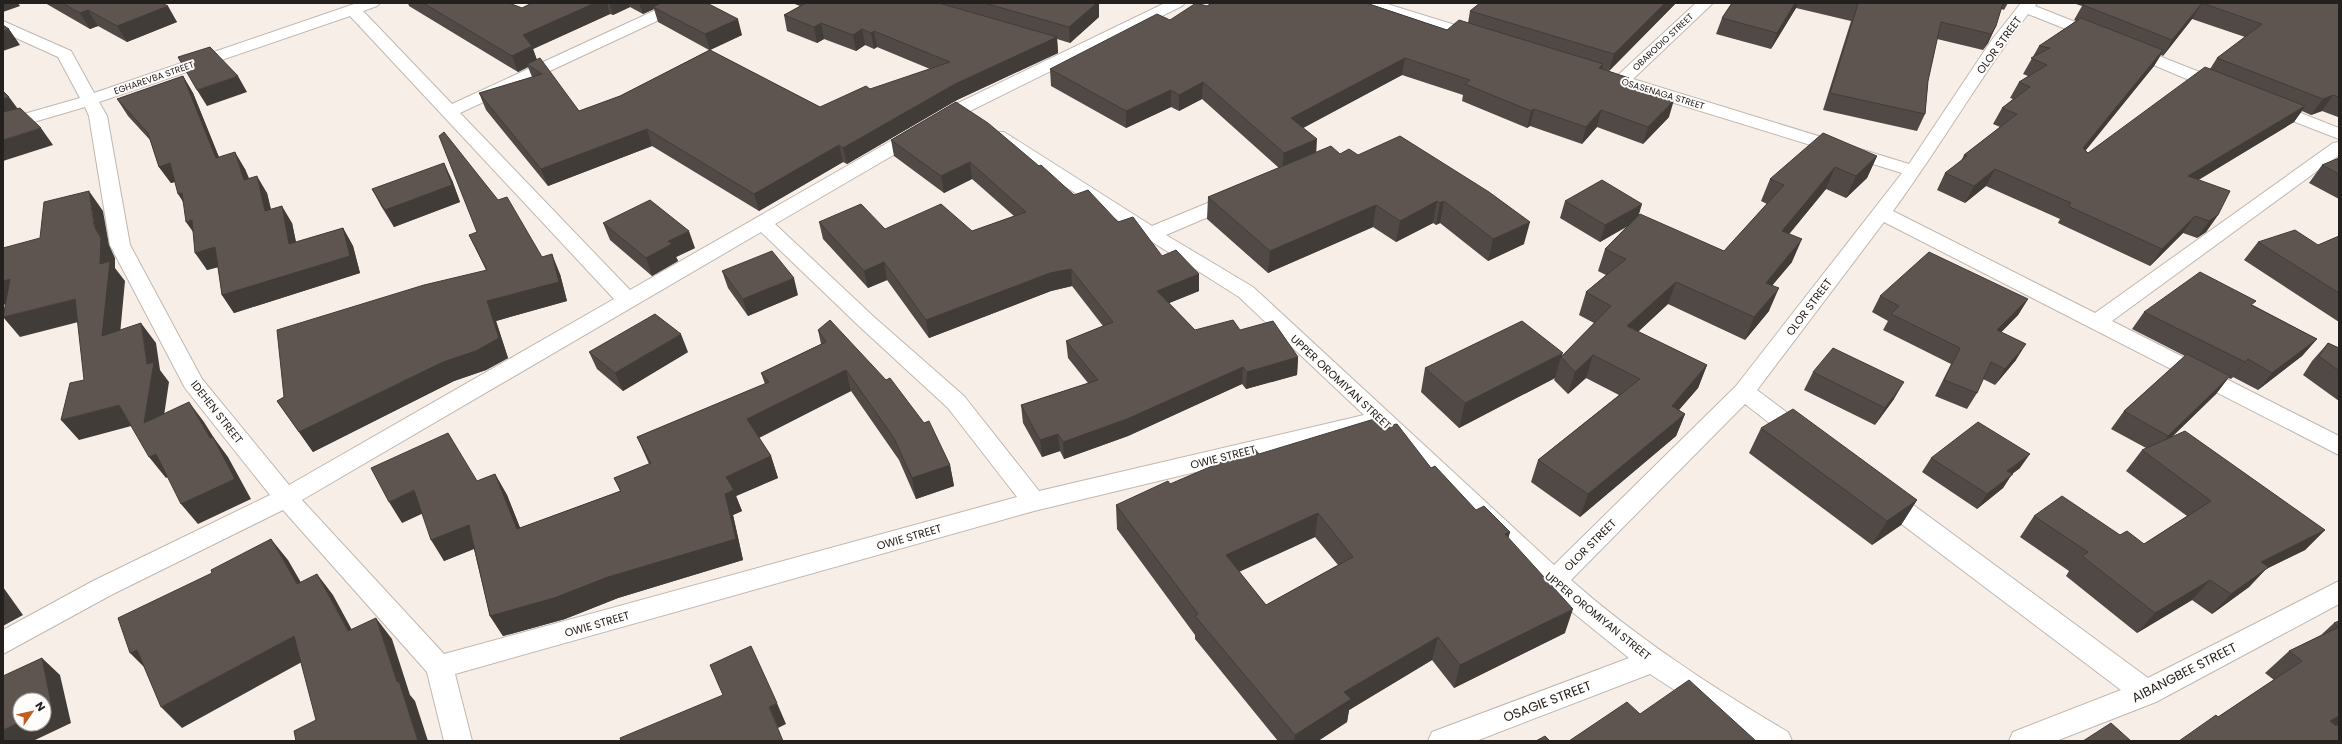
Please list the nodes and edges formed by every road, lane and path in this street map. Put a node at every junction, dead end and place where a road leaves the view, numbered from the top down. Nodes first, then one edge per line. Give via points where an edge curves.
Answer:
1 (372, 3) edge
2 (684, 3) edge
3 (1177, 3) edge
4 (1705, 3) edge
5 (1381, 5) edge
6 (2028, 5) edge
7 (353, 10) junction
8 (3, 26) edge
9 (1495, 42) edge
10 (1055, 45) edge
11 (1078, 52) junction
12 (1584, 70) edge
13 (1621, 81) junction
14 (90, 100) junction
15 (958, 110) junction
16 (449, 112) junction
17 (3, 126) edge
18 (2339, 134) edge
19 (2339, 147) edge
20 (1913, 171) junction
21 (1253, 191) edge
22 (1882, 212) junction
23 (763, 223) junction
24 (1151, 234) junction
25 (628, 302) junction
26 (2097, 322) junction
27 (1744, 392) junction
28 (1381, 419) junction
29 (2339, 446) edge
30 (1820, 450) edge
31 (1865, 483) edge
32 (286, 498) junction
33 (1034, 502) junction
34 (1553, 582) junction
35 (2339, 592) edge
36 (3, 643) edge
37 (1652, 661) junction
38 (440, 667) junction
39 (2146, 693) junction
40 (458, 741) edge
41 (1442, 741) edge
42 (1778, 741) edge
43 (2023, 741) edge

1 - 7 street, EGHAREVBA STREET
2 - 16 street
3 - 11 street
4 - 13 street, OBARODIO STREET
5 - 9 street
6 - 18 street
6 - 20 street, OLOR STREET via 1997,44
7 - 14 street, EGHAREVBA STREET
7 - 16 street
8 - 14 street, IDEHEN STREET via 65,54
10 - 11 street
11 - 15 street
12 - 13 street, OSASENAGA STREET
13 - 20 street, OSASENAGA STREET
14 - 17 street, EGHAREVBA STREET
14 - 32 street, IDEHEN STREET via 98,116 120,245 194,384
15 - 23 street
15 - 24 street, UPPER OROMIYAN STREET
16 - 25 street
19 - 26 street
20 - 22 street, OLOR STREET
21 - 24 street
22 - 26 street
22 - 27 street, OLOR STREET
23 - 25 street
23 - 33 street via 956,402
24 - 28 street, UPPER OROMIYAN STREET via 1246,292
25 - 32 street
26 - 29 street
27 - 30 street
27 - 34 street, OLOR STREET
28 - 33 street, OWIE STREET
28 - 34 street, UPPER OROMIYAN STREET via 1519,547
31 - 39 street
32 - 36 street via 102,588
32 - 38 street, IDEHEN STREET
33 - 38 street, OWIE STREET
34 - 37 street, UPPER OROMIYAN STREET
35 - 39 street, AIBANGBEE STREET
37 - 41 street, OSAGIE STREET
37 - 42 street, UPPER OROMIYAN STREET
38 - 40 street, IDEHEN STREET
39 - 43 street, AIBANGBEE STREET

